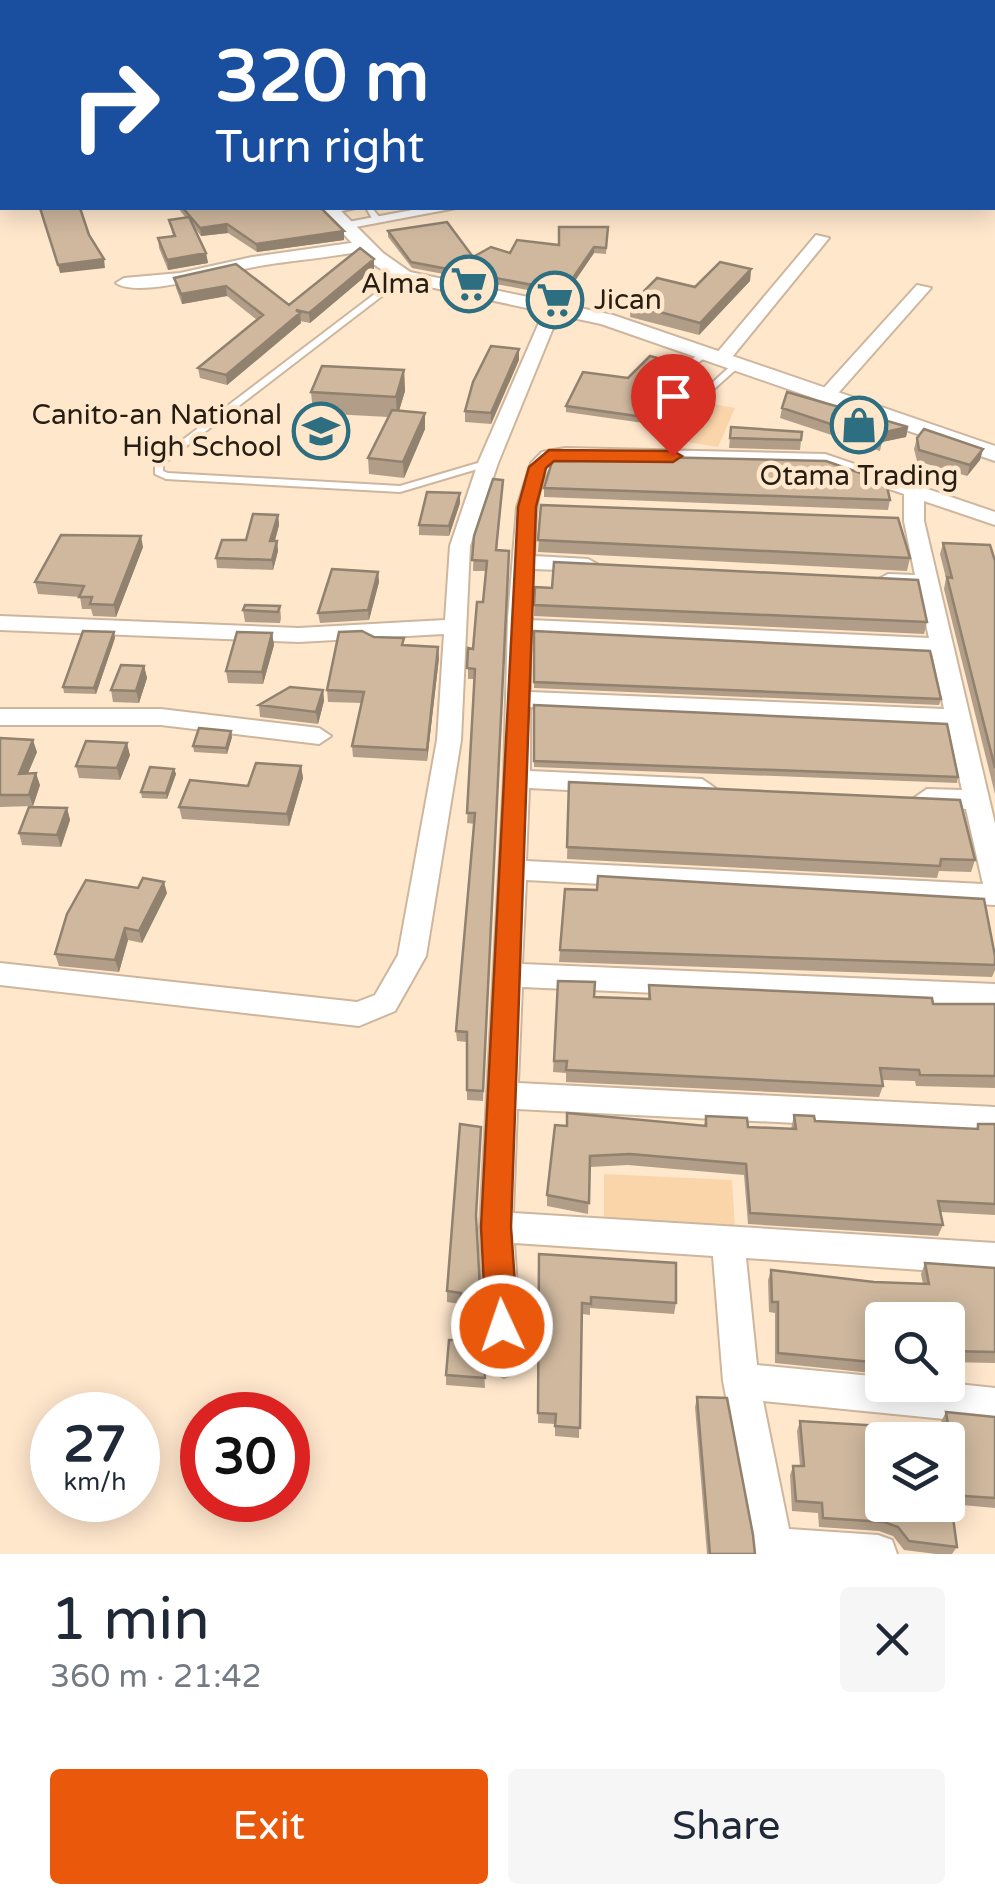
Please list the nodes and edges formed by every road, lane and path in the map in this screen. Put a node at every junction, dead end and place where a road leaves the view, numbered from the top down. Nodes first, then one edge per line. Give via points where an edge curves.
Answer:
1 (419, 210) edge
2 (339, 213) edge
3 (373, 213) edge
4 (820, 238) dead end
5 (364, 246) junction
6 (404, 276) junction
7 (124, 283) dead end
8 (924, 288) dead end
9 (554, 306) junction
10 (722, 358) junction
11 (826, 396) junction
12 (995, 454) edge
13 (488, 463) junction
14 (914, 494) junction
15 (995, 520) edge
16 (523, 562) junction
17 (620, 566) edge
18 (871, 579) edge
19 (929, 582) junction
20 (0, 622) edge
21 (458, 626) junction
22 (520, 626) junction
23 (940, 646) junction
24 (517, 699) junction
25 (0, 717) edge
26 (956, 718) junction
27 (319, 736) dead end
28 (517, 779) junction
29 (736, 790) edge
30 (896, 797) edge
31 (976, 800) junction
32 (514, 870) junction
33 (995, 882) edge
34 (995, 895) edge
35 (0, 974) edge
36 (508, 975) junction
37 (995, 996) edge
38 (502, 1094) junction
39 (995, 1120) edge
40 (496, 1227) junction
41 (728, 1243) junction
42 (995, 1259) edge
43 (504, 1360) dead end
44 (742, 1381) junction
45 (995, 1406) edge
46 (774, 1550) edge
47 (878, 1554) edge

1 - 3 street
2 - 3 street
2 - 5 street
4 - 10 street
5 - 6 street
5 - 7 street
6 - 9 street
6 - 13 lane via 224,408 158,462 158,472 400,489
8 - 11 street
9 - 10 street
9 - 13 street
10 - 11 street
11 - 12 street
13 - 21 street via 460,546
14 - 15 street
14 - 16 street via 825,460 549,456 538,467 537,508
14 - 19 street via 904,520
16 - 17 street
16 - 22 street
18 - 19 street
19 - 23 street
20 - 21 street via 299,635
21 - 35 street via 444,786 412,956 386,1003 358,1014
22 - 23 street
22 - 24 street
23 - 26 street
24 - 26 street
24 - 28 street
25 - 27 street via 161,717
26 - 31 street
28 - 29 street
28 - 32 street
30 - 31 street
31 - 33 street
32 - 34 street
32 - 36 street
36 - 37 street
36 - 38 street
38 - 39 street
38 - 40 street
40 - 41 street
40 - 43 street
41 - 42 street
41 - 44 street
44 - 45 street
44 - 46 street
46 - 47 street

